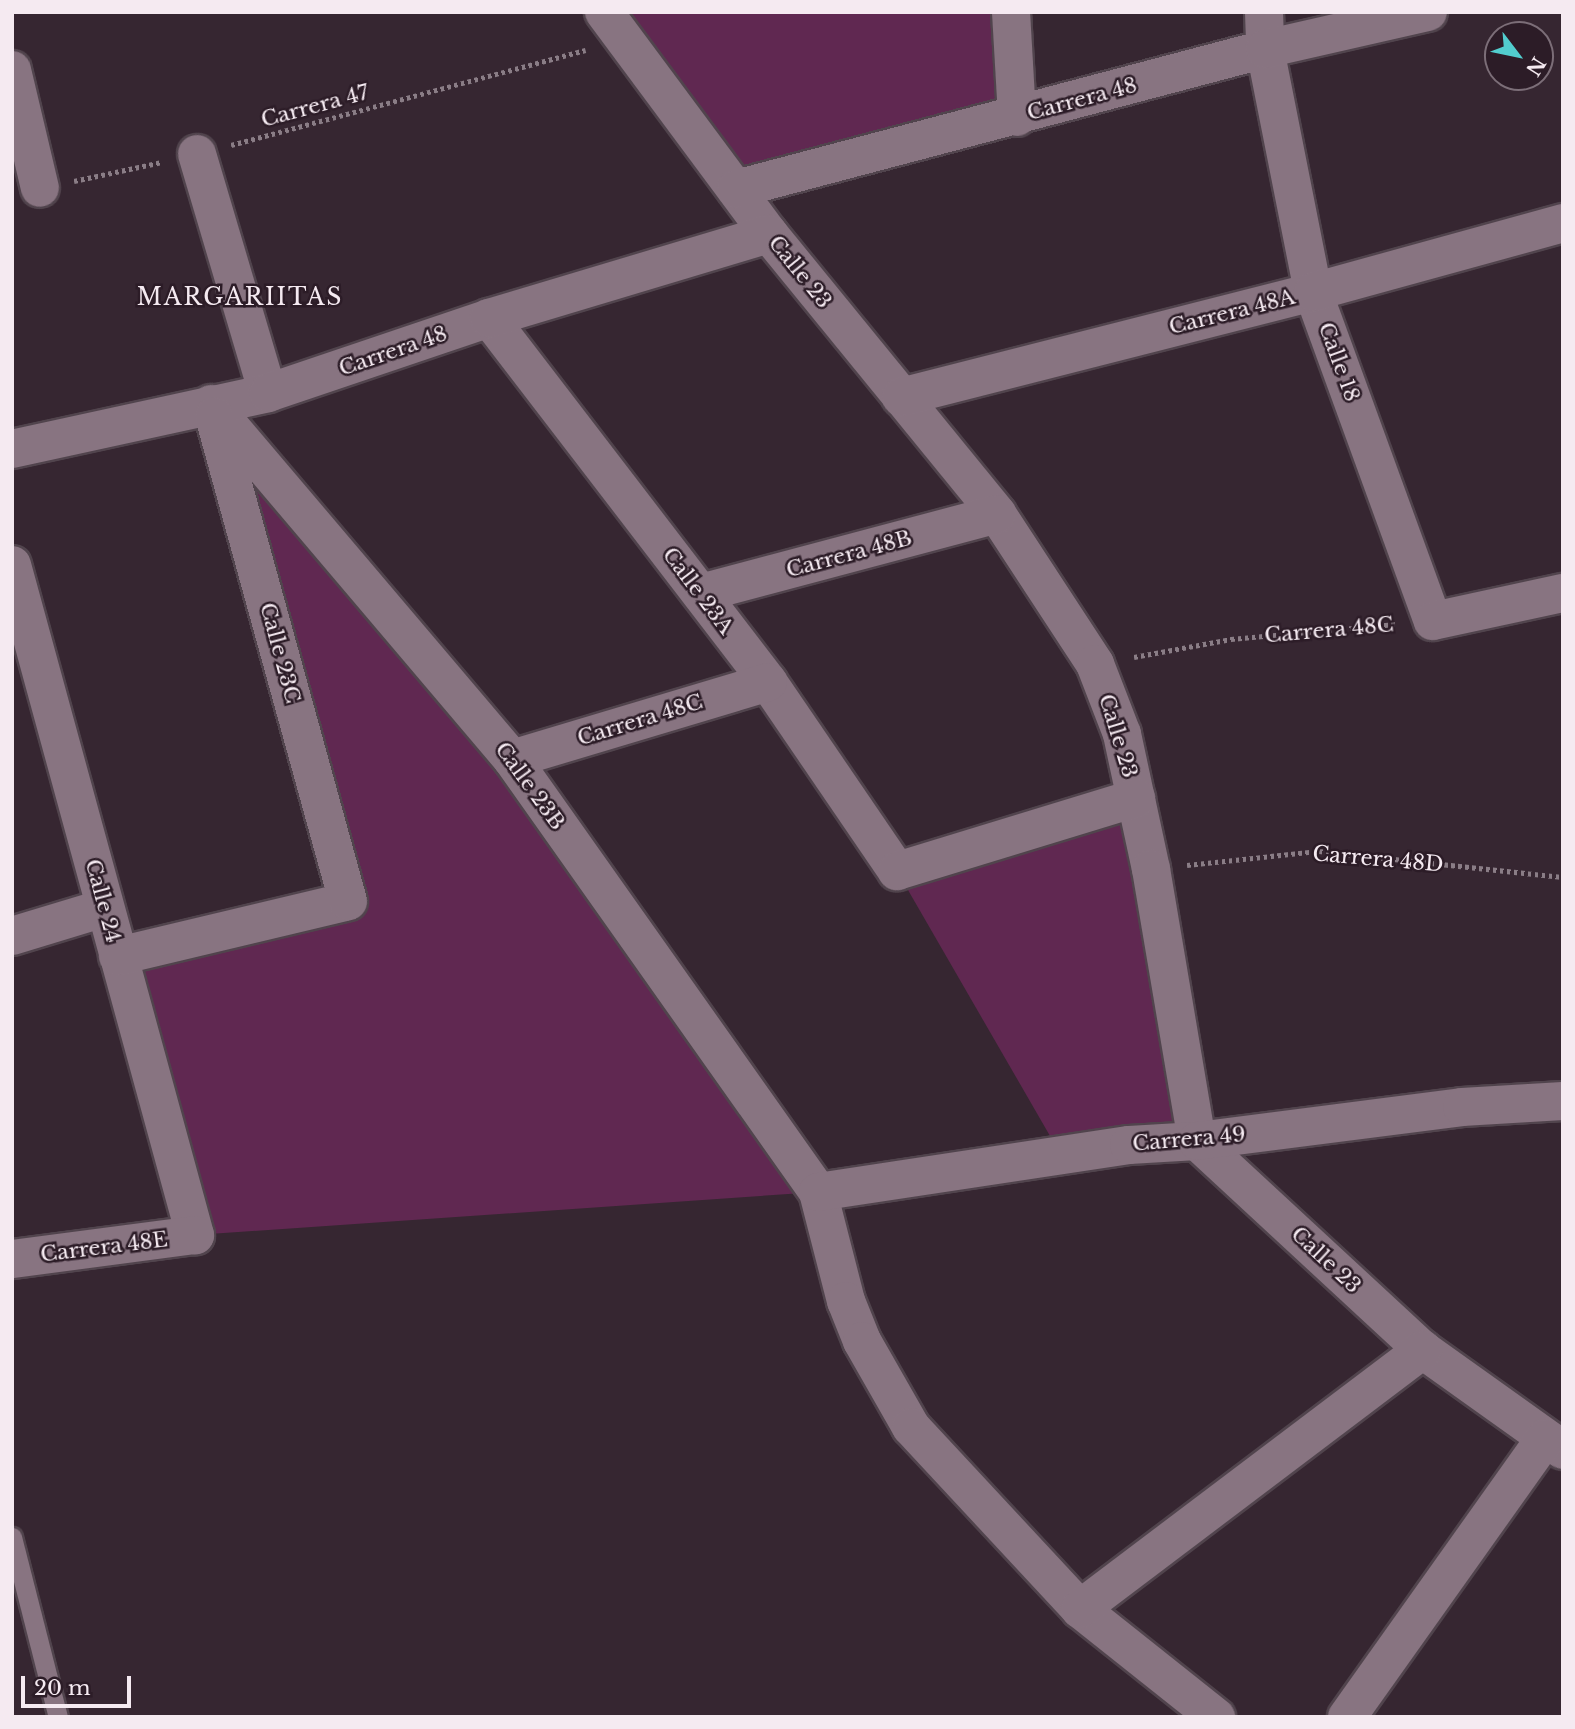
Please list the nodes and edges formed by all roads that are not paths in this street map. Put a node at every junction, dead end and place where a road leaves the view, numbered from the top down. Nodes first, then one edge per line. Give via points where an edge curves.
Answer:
1 (1011, 12) edge
2 (1428, 12) edge
3 (614, 26) edge
4 (1264, 31) edge
5 (12, 70) edge
6 (1017, 117) junction
7 (197, 154) road end
8 (40, 188) road end
9 (736, 189) junction
10 (1563, 223) edge
11 (769, 234) junction
12 (1314, 292) junction
13 (489, 318) junction
14 (268, 393) junction
15 (901, 397) junction
16 (211, 404) junction
17 (12, 449) edge
18 (997, 514) junction
19 (12, 565) edge
20 (701, 593) junction
21 (1563, 593) edge
22 (768, 682) junction
23 (512, 759) junction
24 (1136, 798) junction
25 (104, 908) junction
26 (12, 936) edge
27 (118, 957) junction
28 (1563, 1101) edge
29 (1197, 1141) junction
30 (818, 1192) junction
31 (195, 1235) joint
32 (12, 1259) edge
33 (1423, 1350) junction
34 (1554, 1444) edge
35 (12, 1537) edge
36 (1080, 1609) junction
37 (58, 1717) edge
38 (1216, 1717) edge
39 (1347, 1717) edge

1 - 6 street
2 - 4 street, Carrera 48
3 - 9 street, Calle 23
4 - 6 street, Carrera 48
4 - 12 street, Calle 18
5 - 8 street
6 - 9 street, Carrera 48
7 - 14 street
9 - 11 street, Calle 23
10 - 12 street, Carrera 48A
11 - 13 street, Carrera 48
11 - 15 street, Calle 23
12 - 15 street, Carrera 48A
12 - 21 street, Calle 18 via 1433,621
13 - 14 street, Carrera 48
13 - 20 street, Calle 23A
14 - 16 street, Carrera 48
15 - 18 street, Calle 23
16 - 17 street, Carrera 48
16 - 23 street, Calle 23B
16 - 27 street, Calle 23C via 348,901
18 - 20 street, Carrera 48B
18 - 24 street, Calle 23 via 1095,664 1122,734
19 - 25 street, Calle 24
20 - 22 street, Calle 23A
22 - 23 street, Carrera 48C
22 - 24 street, Calle 23A via 897,871
23 - 30 street, Calle 23B
24 - 29 street, Calle 23
25 - 26 street
25 - 27 street, Calle 24
27 - 31 street, Calle 24
28 - 29 street, Carrera 49 via 1462,1107
29 - 30 street, Carrera 49 via 1129,1145
29 - 33 street, Calle 23
30 - 36 street via 846,1301 862,1341 911,1427
31 - 32 street, Carrera 48E
33 - 34 street, Calle 23
33 - 36 street
34 - 39 street
35 - 37 lane
36 - 38 street

